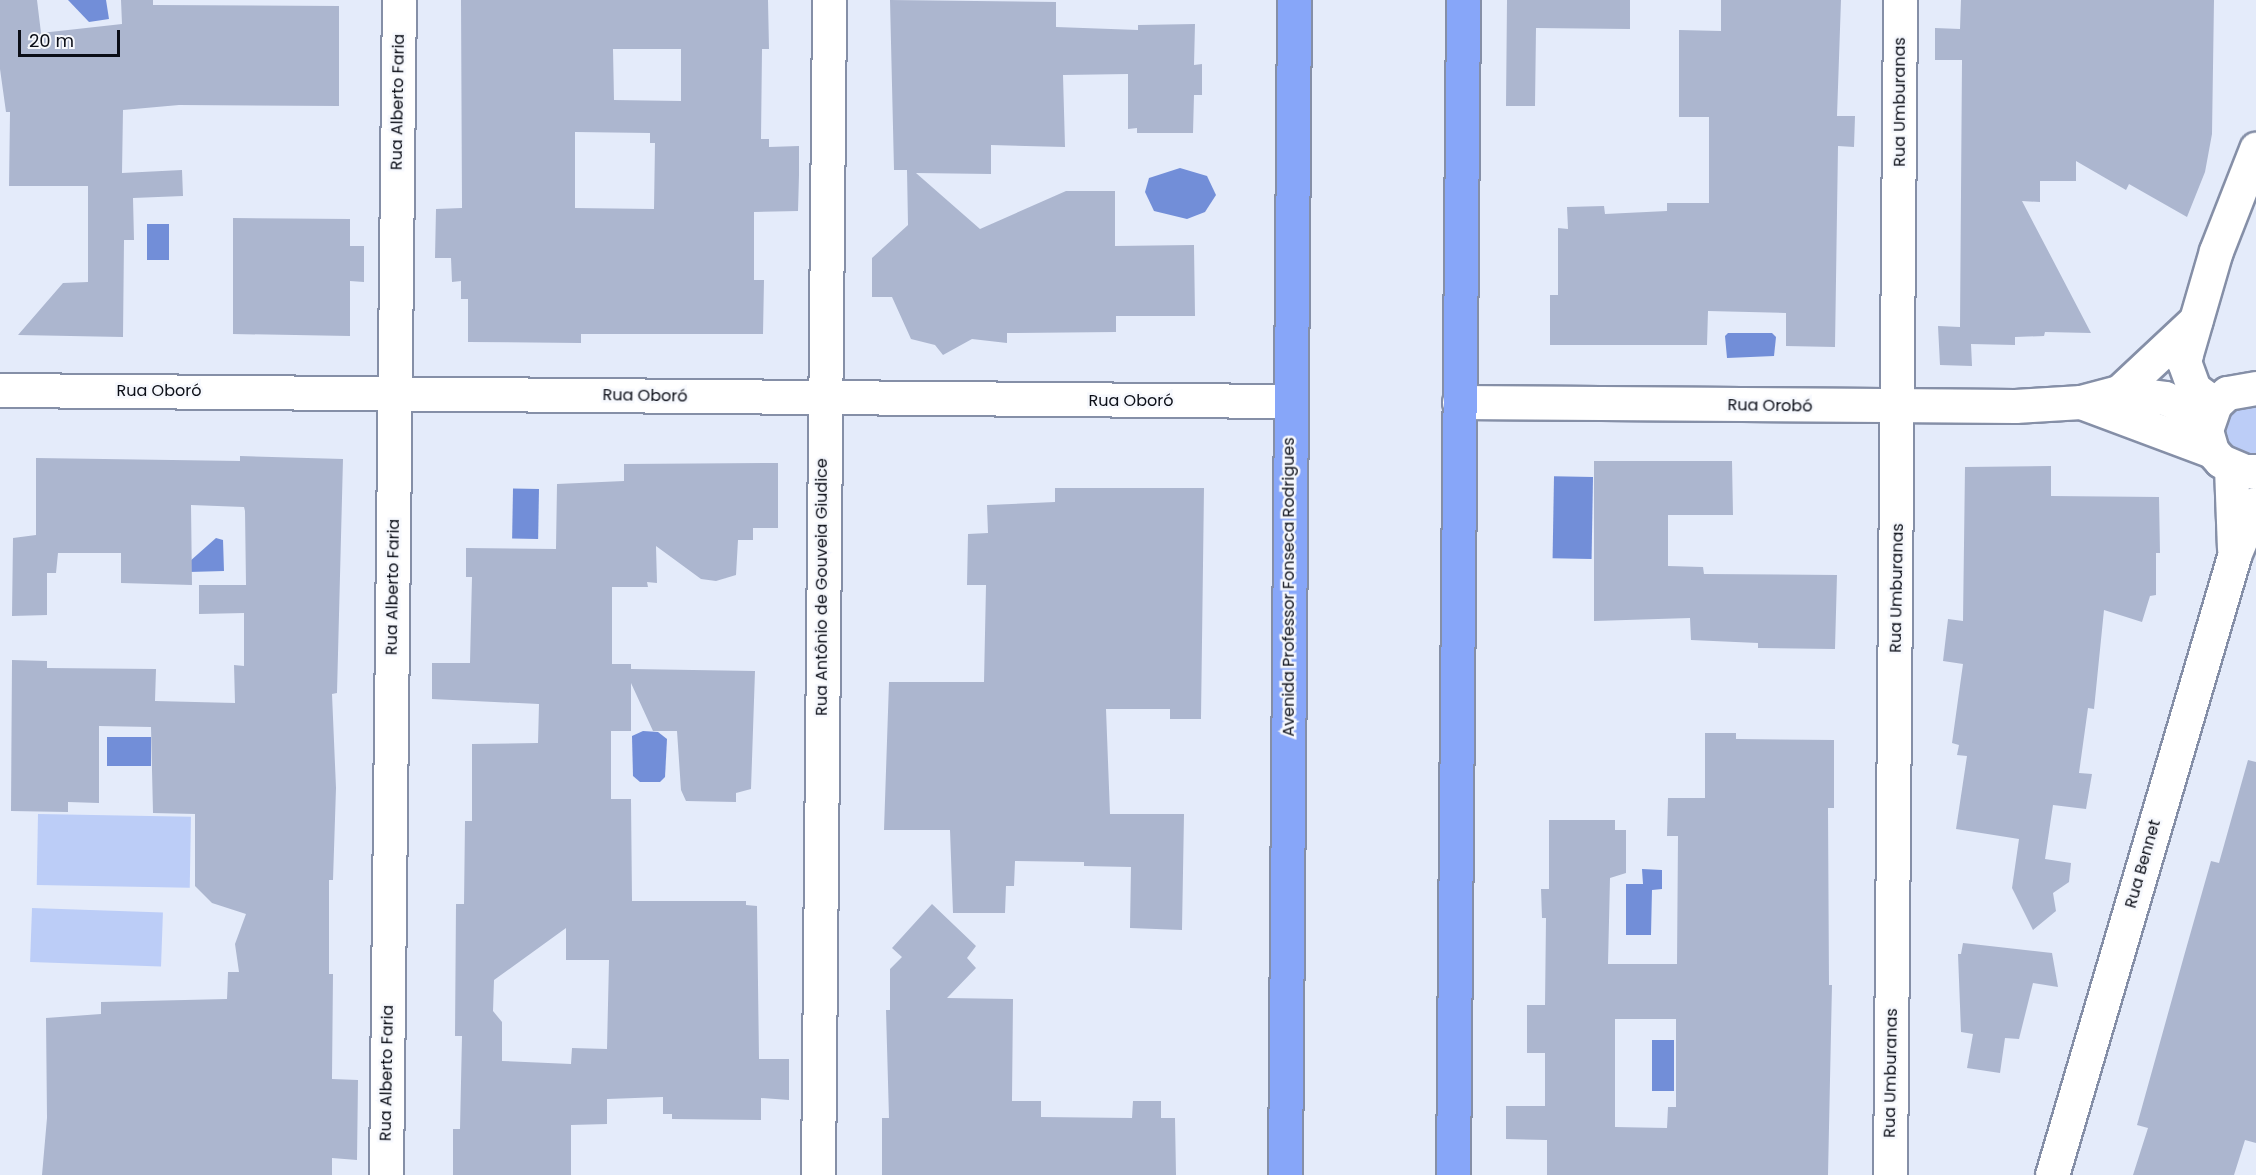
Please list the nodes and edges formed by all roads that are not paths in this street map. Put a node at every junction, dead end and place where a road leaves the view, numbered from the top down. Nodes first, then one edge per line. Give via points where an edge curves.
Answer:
1 (399, 0) edge
2 (829, 0) edge
3 (1294, 0) edge
4 (1463, 0) edge
5 (1900, 0) edge
6 (2256, 149) edge
7 (2199, 316) junction
8 (2252, 384) edge
9 (0, 390) edge
10 (2119, 392) junction
11 (395, 393) junction
12 (824, 399) junction
13 (1290, 401) junction
14 (1459, 402) junction
15 (2081, 402) junction
16 (1899, 408) junction
17 (2211, 411) junction
18 (2233, 463) edge
19 (2256, 503) edge
20 (2235, 553) junction
21 (386, 1175) edge
22 (818, 1175) edge
23 (1285, 1175) edge
24 (1453, 1175) edge
25 (1890, 1175) edge
26 (2052, 1175) edge

1 - 11 street, Rua Alberto Faria
2 - 12 street, Rua Antônio de Gouveia Giudice
3 - 13 highway, Avenida Professor Fonseca Rodrigues
4 - 14 highway
5 - 16 street, Rua Umburanas
6 - 7 street via 2216,251
7 - 10 street
7 - 17 street via 2184,362 2194,389
8 - 17 street via 2227,393
9 - 11 street, Rua Oboró
10 - 15 street, Rua Orobó
10 - 17 street, Rua Orobó via 2165,398
11 - 12 street, Rua Oboró
11 - 21 street, Rua Alberto Faria
12 - 13 street, Rua Oboró
12 - 22 street, Rua Antônio de Gouveia Giudice
13 - 23 highway, Avenida Professor Fonseca Rodrigues
14 - 16 street, Rua Orobó
14 - 24 highway
15 - 16 street, Rua Orobó
15 - 18 street, Rua Orobó
16 - 25 street, Rua Umburanas
17 - 18 street, Rua Bennet via 2206,430
18 - 20 street, Rua Bennet
19 - 20 street, Rua Bennet
20 - 26 street, Rua Bennet

